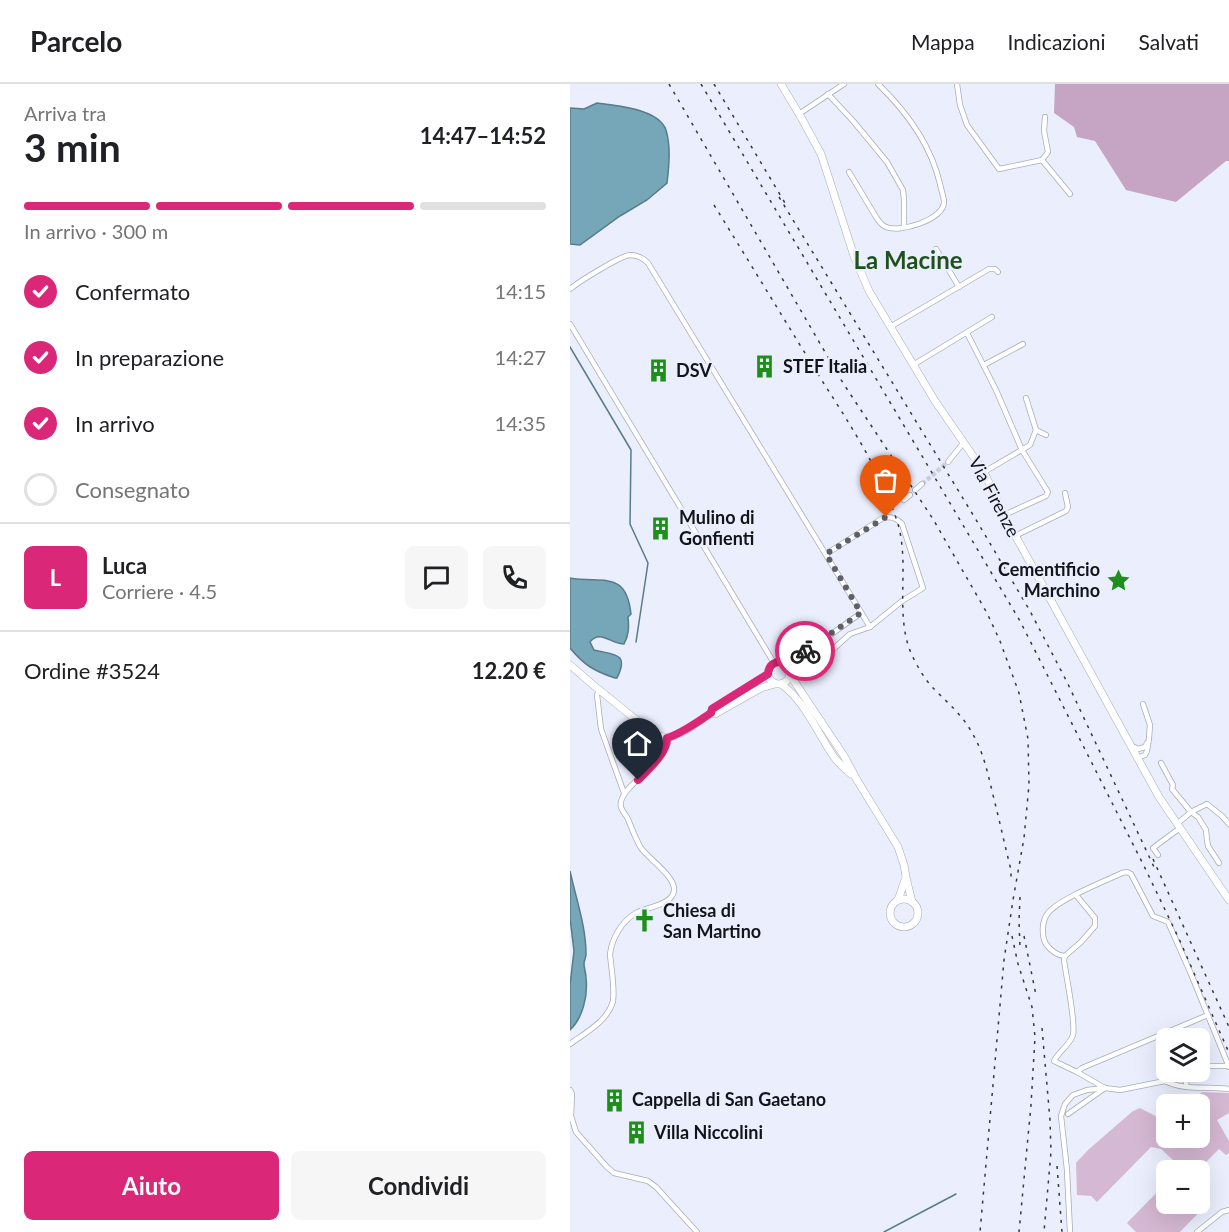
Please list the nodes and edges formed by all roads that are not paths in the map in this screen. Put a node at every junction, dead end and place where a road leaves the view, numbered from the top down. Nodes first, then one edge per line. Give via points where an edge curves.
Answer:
1 (781, 84) edge
2 (844, 84) edge
3 (878, 84) edge
4 (957, 84) edge
5 (828, 94) junction
6 (800, 114) junction
7 (1045, 117) dead end
8 (1042, 160) junction
9 (849, 172) dead end
10 (1070, 194) dead end
11 (904, 227) junction
12 (936, 249) dead end
13 (998, 272) dead end
14 (959, 287) junction
15 (570, 289) edge
16 (992, 317) dead end
17 (570, 324) edge
18 (890, 327) junction
19 (967, 333) junction
20 (1023, 344) dead end
21 (913, 364) junction
22 (984, 365) junction
23 (1026, 398) dead end
24 (1036, 430) junction
25 (1046, 435) dead end
26 (964, 442) junction
27 (1022, 450) junction
28 (948, 462) tunnel mouth
29 (984, 472) junction
30 (922, 484) tunnel mouth
31 (915, 490) dead end
32 (1065, 493) dead end
33 (910, 495) dead end
34 (904, 500) dead end
35 (1004, 515) junction
36 (1015, 536) junction
37 (826, 554) junction
38 (861, 613) junction
39 (870, 627) junction
40 (826, 638) junction
41 (830, 652) junction
42 (774, 663) junction
43 (785, 663) junction
44 (570, 665) edge
45 (768, 674) junction
46 (791, 674) junction
47 (778, 684) junction
48 (599, 690) junction
49 (1143, 704) dead end
50 (711, 713) junction
51 (667, 738) junction
52 (1128, 741) junction
53 (1146, 749) junction
54 (1137, 758) junction
55 (1161, 763) dead end
56 (1144, 770) junction
57 (857, 780) junction
58 (624, 793) junction
59 (1191, 812) junction
60 (1229, 824) edge
61 (1178, 826) junction
62 (1158, 855) dead end
63 (1219, 863) dead end
64 (906, 877) junction
65 (1076, 895) junction
66 (898, 900) junction
67 (1229, 900) edge
68 (912, 902) junction
69 (1065, 956) junction
70 (1208, 1016) junction
71 (570, 1044) edge
72 (1210, 1066) edge
73 (1229, 1067) edge
74 (1077, 1072) junction
75 (1090, 1080) junction
76 (1160, 1082) edge
77 (1167, 1082) edge
78 (1186, 1082) edge
79 (1186, 1087) junction
80 (1105, 1088) junction
81 (1227, 1088) edge
82 (570, 1090) edge
83 (1088, 1090) junction
84 (1068, 1114) dead end
85 (1229, 1210) edge
86 (697, 1232) edge
87 (1070, 1232) edge
88 (1197, 1232) edge

1 - 6 main road, Via Firenze
2 - 5 street
3 - 11 street via 919,133 938,176 944,203 936,216
4 - 8 street via 968,124 999,169
5 - 6 street
5 - 11 street via 886,162 903,190
6 - 18 main road, Via Firenze via 821,154 854,256
7 - 8 street via 1048,152
8 - 10 street
9 - 11 street via 880,224
12 - 14 street
13 - 14 street via 989,269
14 - 18 street
15 - 37 street via 623,256 637,255 648,263
16 - 19 street
17 - 42 street
18 - 21 main road, Via Firenze
19 - 21 street
19 - 22 street
20 - 22 street
21 - 26 main road, Via Firenze
22 - 27 street
23 - 24 street
24 - 25 street
24 - 27 street via 1030,445
26 - 28 street
26 - 29 main road, Via Firenze
27 - 29 street
27 - 35 street via 1048,494
29 - 35 main road, Via Firenze
30 - 31 street
32 - 36 street via 1066,511
33 - 34 street
35 - 36 main road, Via Firenze
36 - 52 main road, Via Firenze
37 - 38 street
37 - 39 street via 884,518 900,521 923,588
38 - 39 street
38 - 40 street
39 - 41 street via 850,634
40 - 41 street
40 - 43 street
41 - 46 street via 805,662
42 - 43 main road
42 - 45 main road
43 - 46 main road
44 - 48 main road
45 - 47 main road
45 - 50 main road
46 - 47 main road via 787,681
46 - 57 main road
47 - 50 main road via 761,688
47 - 57 main road via 798,699 836,759
48 - 51 main road via 650,731
48 - 58 street via 601,729
49 - 53 street via 1150,725
50 - 51 main road
51 - 58 street via 652,766
52 - 53 street
52 - 54 main road, Via Firenze
53 - 54 street
53 - 56 street
54 - 56 main road, Via Firenze
55 - 59 street via 1172,789
56 - 61 main road, Via Firenze
57 - 64 main road via 898,847
58 - 71 street via 621,808 639,845 670,878 674,893 628,919 616,935 610,954 613,1002 600,1021
59 - 60 street via 1207,804
59 - 61 street
59 - 63 street via 1206,830 1208,846
61 - 62 street via 1153,848
61 - 67 main road, Via Firenze
64 - 66 main road
64 - 68 main road
65 - 69 street via 1095,918 1095,926
65 - 69 street via 1050,910 1043,920 1046,944
65 - 70 street via 1122,873 1131,874 1153,916 1167,922
66 - 68 main road
66 - 68 main road via 890,908 890,916 901,926 916,919
69 - 74 street via 1073,1034 1054,1059
70 - 73 street
70 - 74 street
72 - 73 street
74 - 75 street
75 - 80 street
75 - 83 street
76 - 80 street via 1120,1090
77 - 79 street
78 - 79 street
79 - 81 street
80 - 83 street
80 - 84 street
82 - 86 street via 576,1132 607,1167 614,1173 648,1181
83 - 87 street via 1073,1095 1061,1116
85 - 88 street

